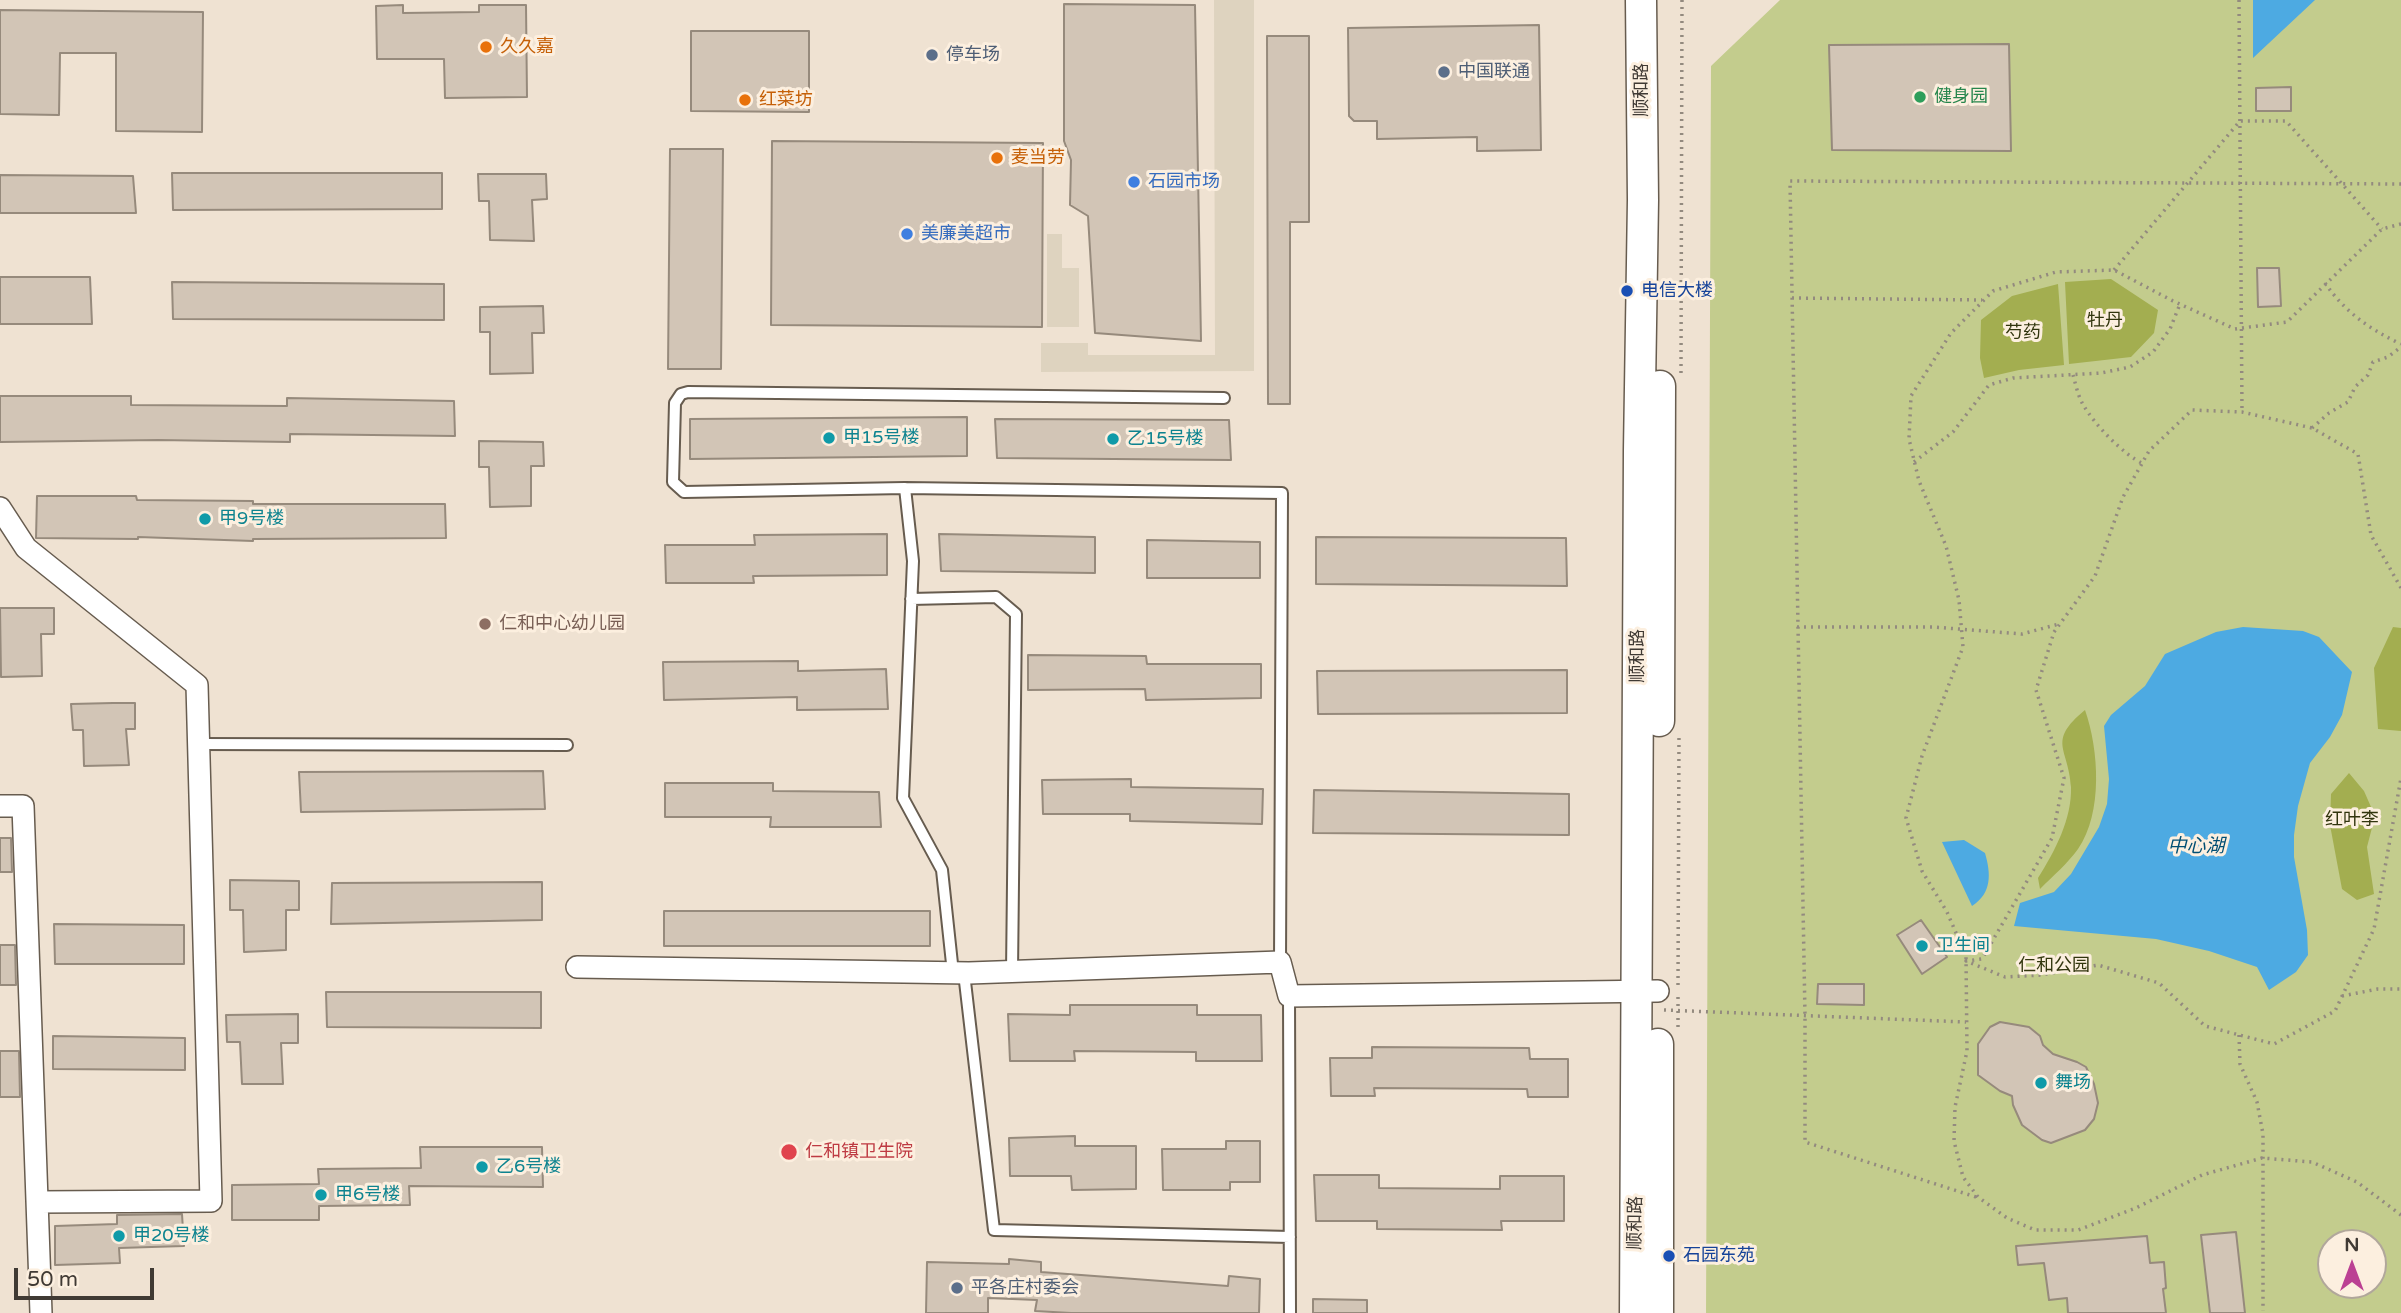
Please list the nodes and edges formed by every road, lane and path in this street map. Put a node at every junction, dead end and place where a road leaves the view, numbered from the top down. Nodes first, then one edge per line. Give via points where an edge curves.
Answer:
1 (1641, 0) edge
2 (1662, 0) edge
3 (2239, 0) edge
4 (2240, 121) junction
5 (2401, 184) edge
6 (2401, 224) edge
7 (2382, 229) junction
8 (2114, 270) junction
9 (2325, 283) junction
10 (1792, 298) junction
11 (1984, 300) junction
12 (2180, 304) junction
13 (2401, 346) edge
14 (2073, 375) junction
15 (1224, 398) dead end
16 (2242, 412) junction
17 (2312, 428) junction
18 (1914, 462) junction
19 (2142, 463) junction
20 (905, 488) junction
21 (0, 508) edge
22 (2401, 588) edge
23 (911, 599) junction
24 (2060, 624) junction
25 (1797, 628) junction
26 (198, 744) junction
27 (567, 745) dead end
28 (2401, 778) edge
29 (0, 806) edge
30 (1966, 961) junction
31 (1279, 962) junction
32 (577, 967) dead end
33 (1012, 972) junction
34 (958, 973) junction
35 (2401, 989) edge
36 (1289, 996) junction
37 (2342, 996) junction
38 (1651, 998) junction
39 (1805, 1016) junction
40 (1966, 1022) junction
41 (2239, 1035) junction
42 (1978, 1197) junction
43 (38, 1202) junction
44 (2401, 1215) edge
45 (1290, 1237) junction
46 (2263, 1311) edge
47 (41, 1313) edge
48 (1290, 1313) edge
49 (1635, 1313) edge
50 (1658, 1313) edge

1 - 38 main road, 顺和路 via 1639,478
2 - 38 main road, 顺和路
3 - 4 path
4 - 7 path via 2286,121
4 - 8 path
4 - 16 path
5 - 10 path via 1790,181
6 - 7 path
7 - 9 path
8 - 11 path via 2056,272 1993,291
8 - 12 path
9 - 12 path via 2287,322 2235,329
9 - 13 path via 2339,303
10 - 11 path
10 - 25 path
11 - 18 path via 1951,333 1911,397 1909,439
12 - 14 path via 2170,329 2153,352 2130,367
13 - 17 path via 2373,362 2348,402
14 - 18 path via 2013,378 1989,385 1953,432
14 - 19 path via 2084,407 2116,446
15 - 20 lane via 688,391 674,403 673,482 684,492
16 - 17 path
16 - 19 path via 2192,410
17 - 22 path via 2358,454 2371,535
18 - 30 path via 1946,546 1959,600 1963,647 1922,756 1906,818 1922,871 1947,912
19 - 24 path via 2123,497 2095,576
20 - 23 lane via 913,561
20 - 31 lane via 1282,493
21 - 26 street via 26,548 197,685
23 - 33 lane via 996,597 1016,614
23 - 34 lane via 903,798 942,870
24 - 25 path via 2022,634 1933,628
24 - 30 path via 2036,690 2064,778 2052,838 1982,959
25 - 39 path
26 - 27 lane
26 - 43 street via 211,1201
28 - 37 path via 2374,929
29 - 43 street via 23,806
30 - 40 path
30 - 41 path via 2005,977 2098,965 2159,983 2205,1026
31 - 33 street
31 - 36 street
32 - 34 street
33 - 34 street
34 - 45 lane via 994,1230
35 - 37 path
36 - 38 street
36 - 45 lane
37 - 41 path via 2335,1011 2274,1044
38 - 39 path
38 - 49 main road, 顺和路
38 - 50 main road, 顺和路
39 - 40 path
39 - 42 path via 1805,1143
40 - 42 path via 1967,1051 1955,1107 1955,1141 1963,1177
41 - 46 path via 2240,1064 2257,1102 2263,1134
42 - 44 path via 2007,1218 2035,1230 2078,1230 2202,1175 2262,1158 2312,1162 2357,1182
43 - 47 street
45 - 48 lane

